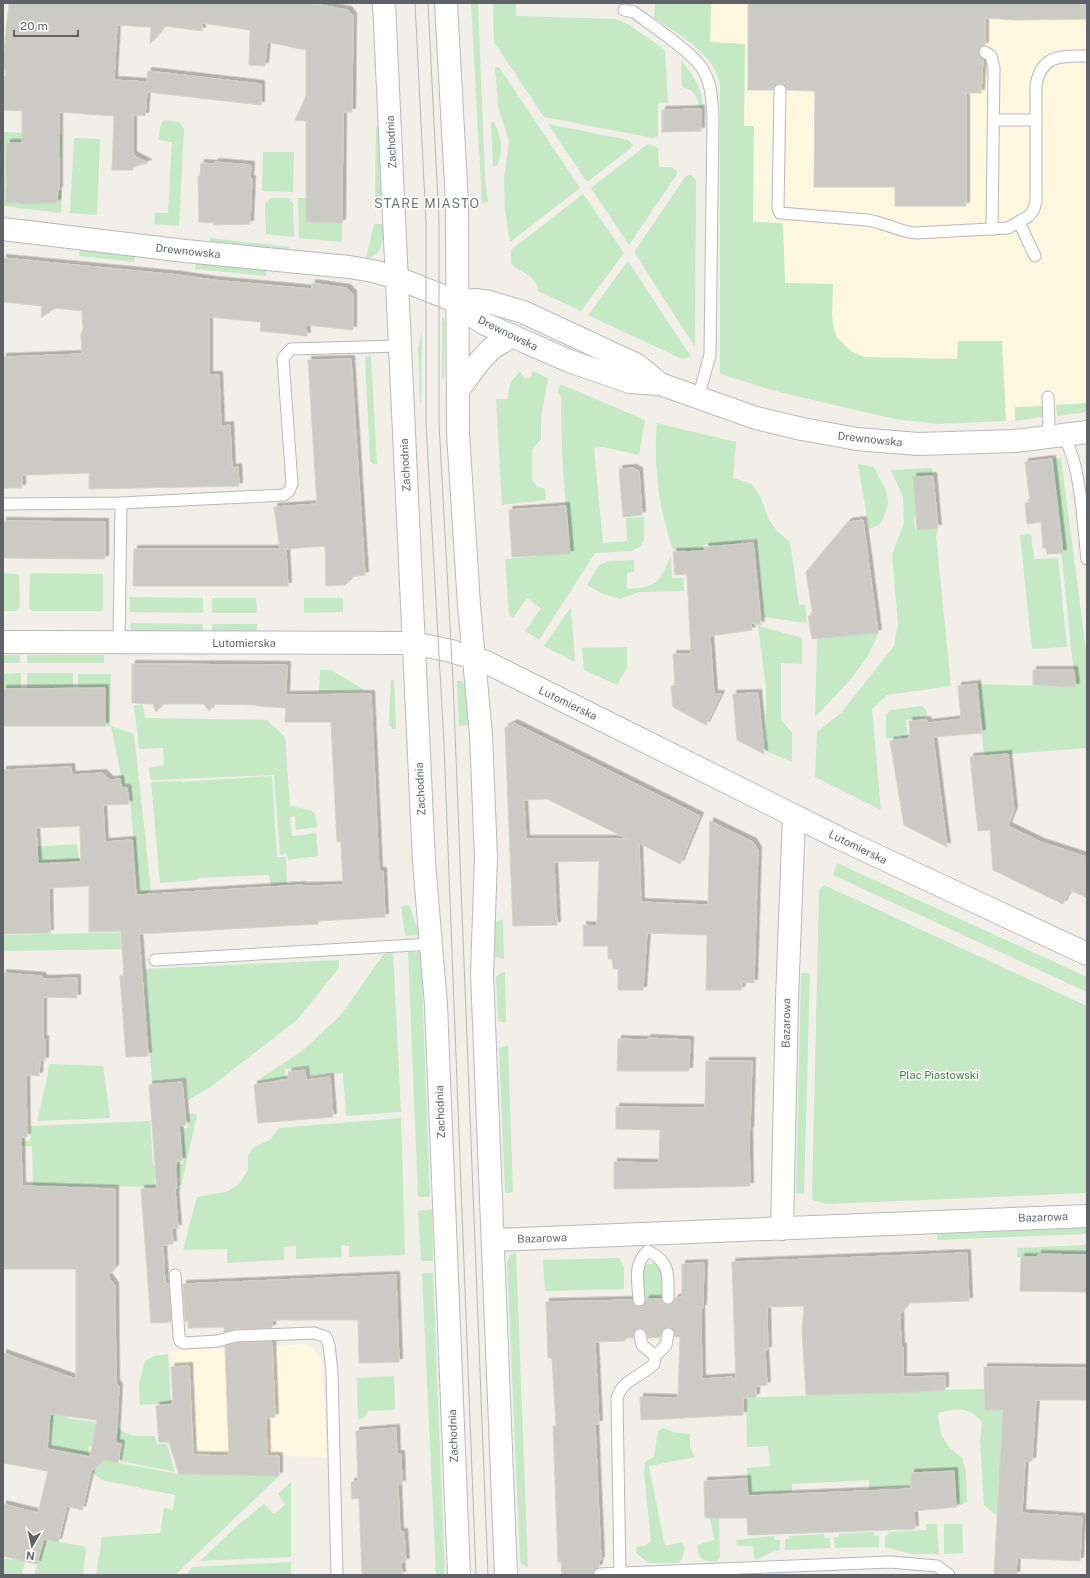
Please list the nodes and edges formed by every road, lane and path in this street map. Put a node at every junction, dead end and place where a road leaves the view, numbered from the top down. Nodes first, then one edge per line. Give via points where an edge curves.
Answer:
1 (384, 3) edge
2 (446, 3) edge
3 (624, 10) dead end
4 (985, 52) dead end
5 (1087, 56) edge
6 (780, 90) dead end
7 (995, 120) junction
8 (1036, 120) junction
9 (1019, 222) junction
10 (3, 229) edge
11 (992, 229) junction
12 (1034, 256) dead end
13 (397, 278) junction
14 (458, 302) junction
15 (511, 337) junction
16 (399, 346) junction
17 (660, 384) junction
18 (458, 390) junction
19 (1048, 397) dead end
20 (698, 398) junction
21 (1087, 432) edge
22 (1054, 436) junction
23 (121, 503) junction
24 (3, 504) edge
25 (1087, 559) edge
26 (3, 642) edge
27 (119, 642) junction
28 (413, 643) junction
29 (474, 657) junction
30 (794, 816) junction
31 (432, 944) junction
32 (1087, 954) edge
33 (155, 960) dead end
34 (1087, 1216) edge
35 (782, 1229) junction
36 (493, 1240) junction
37 (647, 1243) junction
38 (175, 1275) dead end
39 (668, 1298) dead end
40 (639, 1300) dead end
41 (668, 1334) dead end
42 (640, 1335) dead end
43 (655, 1356) junction
44 (716, 1572) edge
45 (600, 1574) dead end
46 (620, 1574) edge
47 (337, 1575) edge
48 (459, 1575) edge
49 (506, 1575) edge
50 (949, 1575) edge

1 - 13 main road, Zachodnia
2 - 14 main road via 457,203
3 - 20 lane via 634,12 694,58 704,70 711,93 713,118 710,356
4 - 7 lane via 991,56 994,68
5 - 8 lane via 1060,57 1045,64 1038,74 1036,85
6 - 11 lane via 780,213 876,221 916,234
7 - 8 lane
7 - 11 lane
8 - 9 lane via 1036,202 1029,216
9 - 11 lane via 1008,228
9 - 12 lane
10 - 13 main road, Drewnowska via 349,267
13 - 14 main road, Drewnowska
13 - 16 main road, Zachodnia
14 - 15 main road, Drewnowska via 471,315
14 - 17 main road, Drewnowska via 489,302 523,312 637,365
14 - 18 main road
15 - 17 main road, Drewnowska via 630,382
15 - 18 main road via 492,348
16 - 23 lane via 291,349 286,353 283,358 292,484 284,495
16 - 28 main road, Zachodnia
17 - 20 main road, Drewnowska
18 - 29 main road via 462,513
19 - 22 lane via 1049,421
20 - 22 main road, Drewnowska via 775,423 857,439 918,444 1016,441
21 - 22 main road, Drewnowska
22 - 25 lane via 1068,442 1074,461
23 - 24 lane
23 - 27 lane
26 - 27 main road, Lutomierska
27 - 28 main road, Lutomierska
28 - 29 main road, Lutomierska
28 - 31 main road, Zachodnia via 424,862
29 - 30 main road, Lutomierska
29 - 36 main road via 481,735 486,858 482,973
30 - 32 main road, Lutomierska
30 - 35 main road, Bazarowa via 786,999
31 - 33 lane
31 - 48 main road, Zachodnia
34 - 35 main road, Bazarowa
35 - 37 main road, Bazarowa
36 - 37 main road, Bazarowa
36 - 49 main road
37 - 39 lane via 664,1261 668,1275
37 - 40 lane via 638,1263
38 - 47 lane via 179,1336 180,1341 184,1343 218,1342 235,1336 314,1333 326,1337 330,1345 332,1372
41 - 43 lane via 666,1346
42 - 43 lane via 642,1344
43 - 46 lane via 654,1364 650,1368 623,1385 617,1399
44 - 46 lane
44 - 50 lane via 890,1562 937,1566
45 - 46 lane

